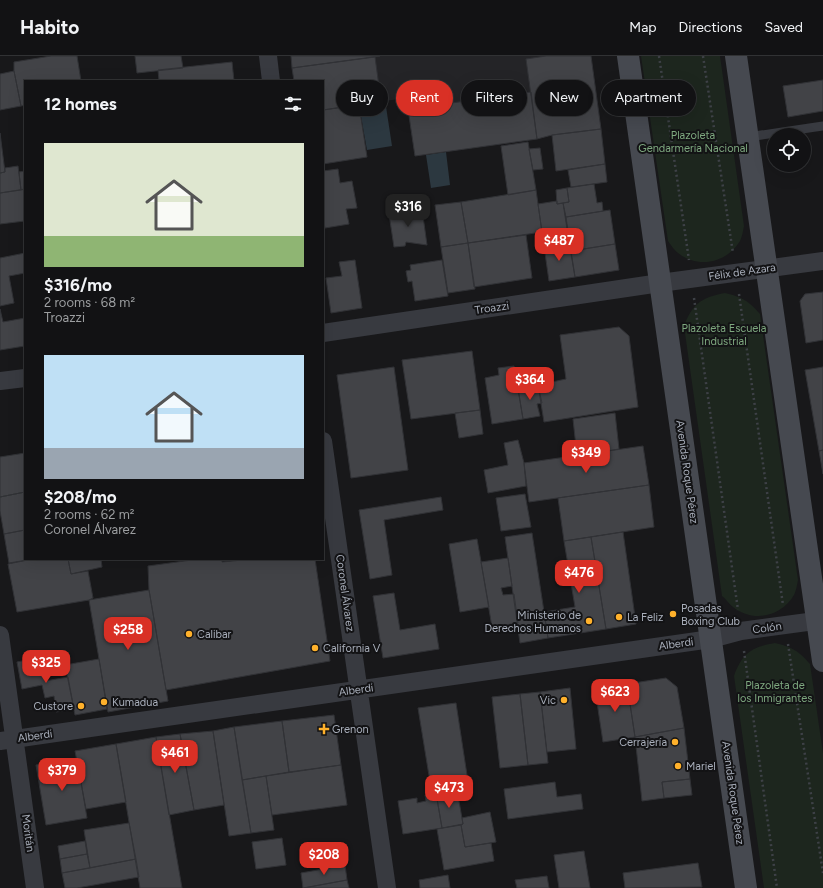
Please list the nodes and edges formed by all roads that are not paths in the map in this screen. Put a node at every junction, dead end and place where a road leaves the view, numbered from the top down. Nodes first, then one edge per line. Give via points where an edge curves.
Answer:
1 (268, 56) edge
2 (628, 56) edge
3 (736, 56) edge
4 (272, 80) edge
5 (823, 126) edge
6 (748, 137) junction
7 (823, 261) edge
8 (766, 269) junction
9 (660, 283) junction
10 (324, 333) edge
11 (24, 378) edge
12 (0, 381) edge
13 (324, 448) edge
14 (820, 620) edge
15 (0, 635) edge
16 (711, 639) junction
17 (823, 661) edge
18 (359, 690) junction
19 (7, 740) edge
20 (35, 888) edge
21 (387, 888) edge
22 (746, 888) edge

1 - 4 street
2 - 9 main road, Avenida Roque Pérez
3 - 6 main road
5 - 6 lane
6 - 8 main road
7 - 8 street, Félix de Azara
8 - 9 street, Félix de Azara
8 - 14 main road
9 - 10 street, Troazzi
9 - 16 main road, Avenida Roque Pérez
11 - 12 street
13 - 18 street, Coronel Álvarez
14 - 16 street, Colón
14 - 17 main road
15 - 19 street, Moritán
16 - 18 street, Alberdi
16 - 22 main road, Avenida Roque Pérez
18 - 19 street, Alberdi
18 - 21 street, Coronel Álvarez
19 - 20 street, Moritán

